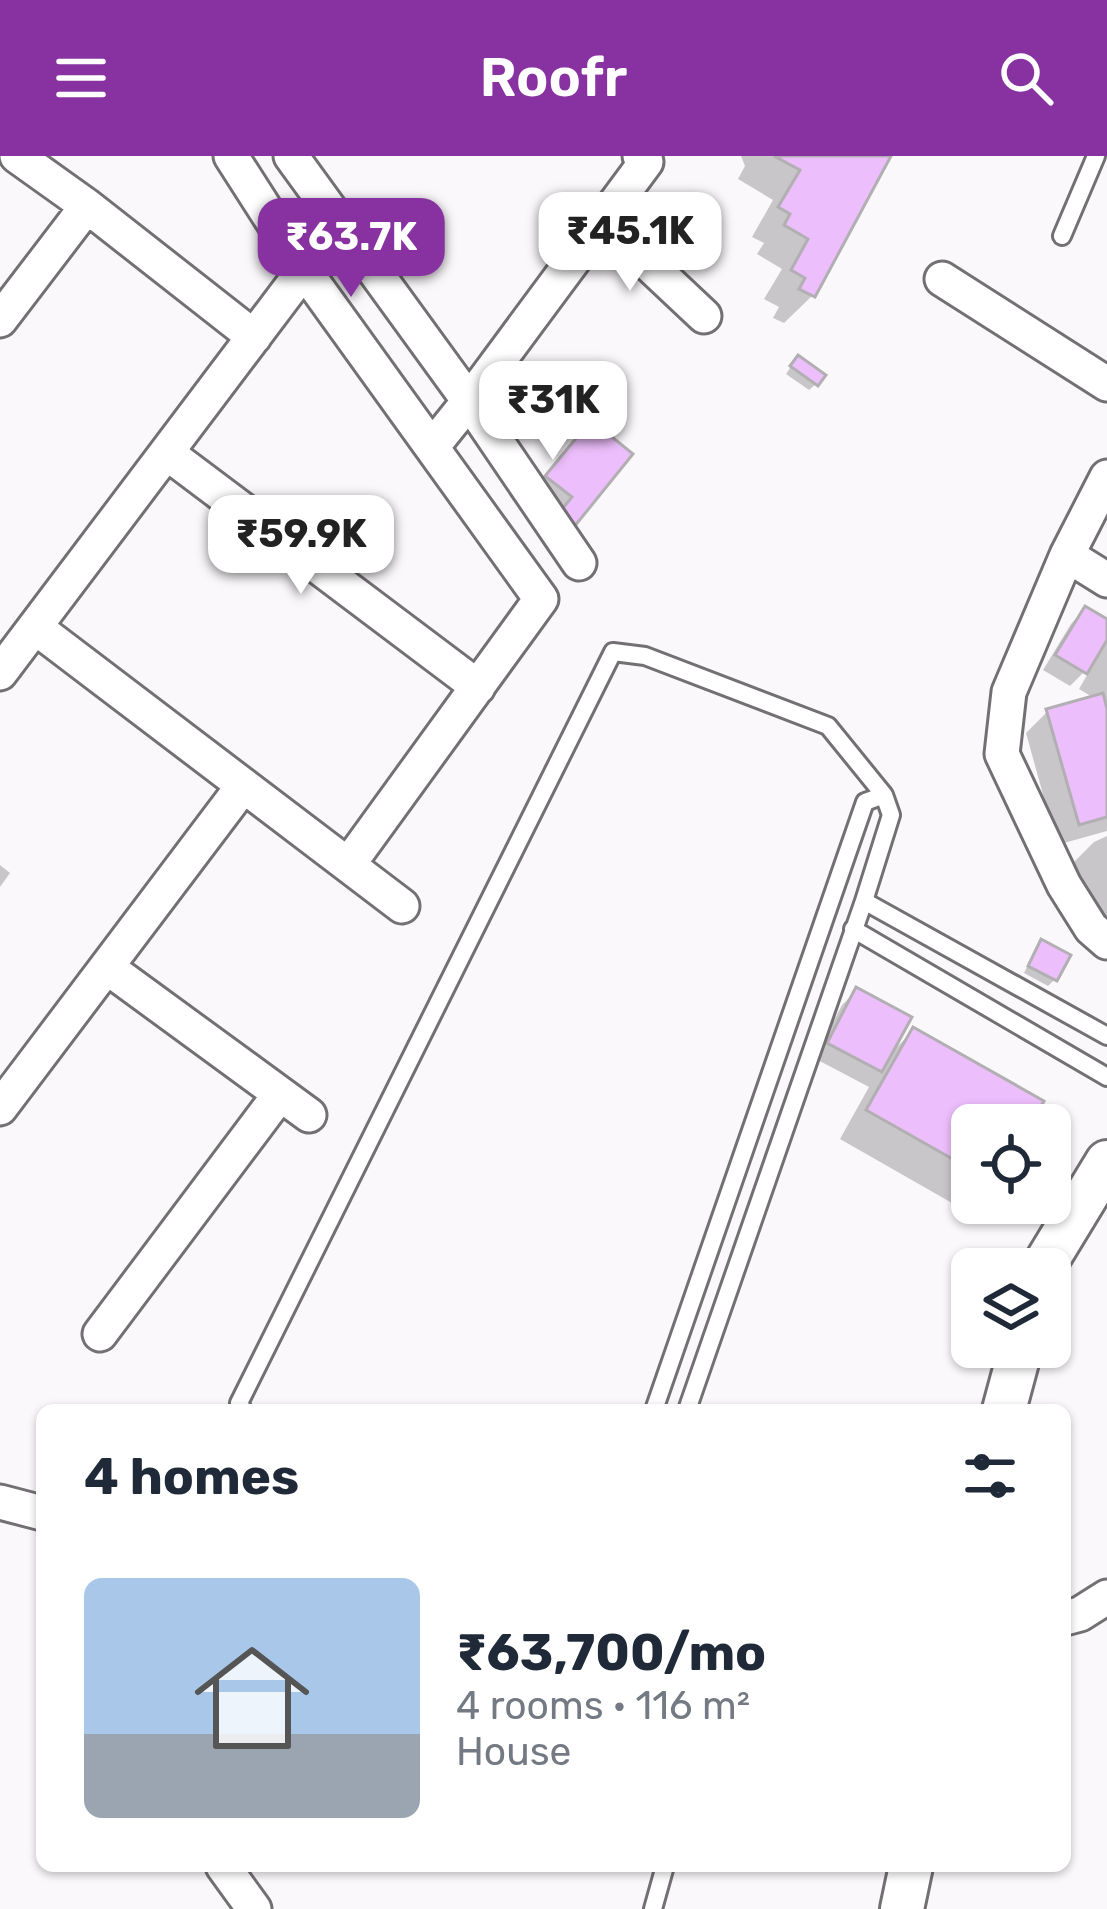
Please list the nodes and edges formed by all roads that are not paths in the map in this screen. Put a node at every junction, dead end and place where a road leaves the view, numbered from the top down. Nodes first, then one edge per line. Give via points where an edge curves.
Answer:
1 (17, 156) edge
2 (231, 156) edge
3 (291, 156) edge
4 (640, 156) edge
5 (1096, 156) edge
6 (88, 206) junction
7 (603, 221) junction
8 (341, 228) junction
9 (1062, 236) dead end
10 (304, 270) junction
11 (942, 279) dead end
12 (704, 316) dead end
13 (0, 320) edge
14 (254, 337) junction
15 (1107, 384) edge
16 (469, 401) junction
17 (431, 447) junction
18 (167, 453) junction
19 (1107, 477) edge
20 (1067, 555) junction
21 (579, 563) dead end
22 (1107, 580) edge
23 (34, 627) junction
24 (0, 673) edge
25 (478, 687) junction
26 (243, 786) junction
27 (884, 795) junction
28 (348, 865) junction
29 (863, 901) junction
30 (402, 906) dead end
31 (853, 929) junction
32 (1107, 942) edge
33 (108, 968) junction
34 (1107, 1036) edge
35 (1107, 1077) edge
36 (280, 1094) junction
37 (0, 1108) edge
38 (309, 1115) dead end
39 (1107, 1162) edge
40 (1055, 1248) edge
41 (100, 1334) dead end
42 (1015, 1368) edge
43 (240, 1404) edge
44 (656, 1404) edge
45 (689, 1404) edge
46 (1006, 1404) edge
47 (0, 1502) edge
48 (36, 1511) edge
49 (1107, 1597) edge
50 (1071, 1616) edge
51 (227, 1872) edge
52 (663, 1872) edge
53 (910, 1872) edge
54 (254, 1909) edge
55 (653, 1909) edge
56 (902, 1909) edge

1 - 6 street
2 - 10 street
3 - 8 street
4 - 7 street via 646,162
5 - 9 lane
6 - 13 street
6 - 14 street
7 - 12 street
7 - 16 street
8 - 10 street
8 - 16 street
10 - 14 street
10 - 17 street
11 - 15 street
14 - 18 street
16 - 17 street
16 - 21 street
17 - 25 street via 542,599
18 - 23 street
18 - 25 street
19 - 20 street
20 - 22 street
20 - 32 street via 1009,692 1002,754 1064,885
23 - 24 street
23 - 26 street
25 - 28 street
26 - 28 street
26 - 33 street
27 - 29 lane via 891,815
27 - 43 lane via 828,726 645,656 613,652
27 - 44 lane via 865,802
28 - 30 street
29 - 31 lane
29 - 34 lane
31 - 35 lane
31 - 45 lane
33 - 36 street
33 - 37 street
36 - 38 street
36 - 41 street
39 - 40 street
42 - 46 street
47 - 48 street
49 - 50 street
51 - 54 street
52 - 55 lane
53 - 56 street

